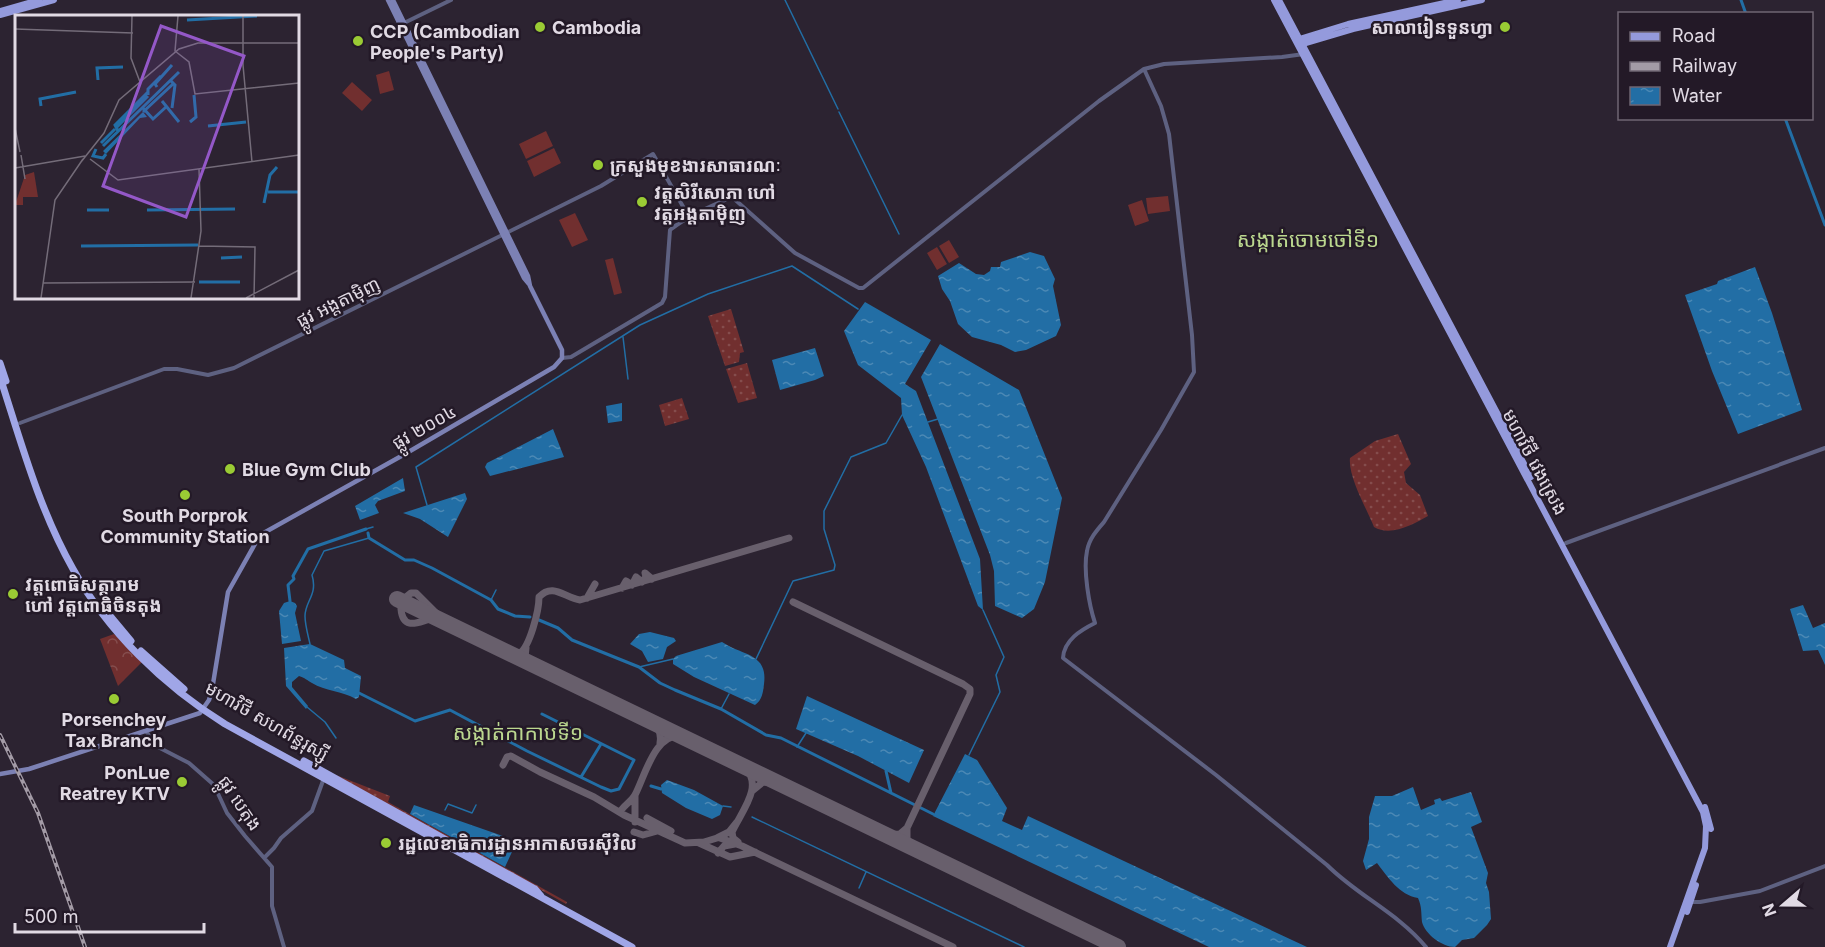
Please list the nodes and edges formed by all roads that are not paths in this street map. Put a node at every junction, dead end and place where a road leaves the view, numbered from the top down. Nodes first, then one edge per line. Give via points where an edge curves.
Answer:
1 (39, 0) edge
2 (54, 0) edge
3 (388, 0) edge
4 (393, 0) edge
5 (451, 0) edge
6 (1274, 0) edge
7 (1280, 0) edge
8 (1458, 0) edge
9 (1481, 0) edge
10 (0, 13) edge
11 (402, 24) junction
12 (1299, 41) junction
13 (1305, 53) junction
14 (1144, 69) junction
15 (689, 217) junction
16 (505, 234) junction
17 (562, 358) junction
18 (0, 363) edge
19 (0, 377) edge
20 (20, 423) junction
21 (1825, 448) edge
22 (28, 455) junction
23 (1566, 543) junction
24 (1607, 625) junction
25 (204, 708) junction
26 (146, 731) junction
27 (0, 774) edge
28 (326, 775) junction
29 (265, 858) junction
30 (1825, 866) edge
31 (1689, 901) junction
32 (284, 947) edge
33 (632, 947) edge
34 (1426, 947) edge
35 (1672, 947) edge

1 - 10 main road
2 - 10 main road
3 - 11 main road
4 - 11 main road
5 - 11 street
6 - 12 main road, មហាវិថី វេងស្រេង
7 - 12 main road, មហាវិថី វេងស្រេង
8 - 12 main road via 1348,24
9 - 12 main road
11 - 16 main road
12 - 13 main road, មហាវិថី វេងស្រេង
13 - 14 street
13 - 23 main road, មហាវិថី វេងស្រេង
13 - 24 main road, មហាវិថី វេងស្រេង
14 - 15 street via 862,288 795,253 732,198
14 - 34 street via 1161,106 1168,134 1194,372 1090,541 1086,568 1095,623 1072,637 1063,658 1402,922
15 - 16 street, ផ្លូវ អង្តតាម៉ិញ via 653,154 601,186
15 - 17 street via 670,230 662,303 571,357
16 - 17 main road via 560,345
16 - 20 street, ផ្លូវ អង្តតាម៉ិញ via 234,368 208,375 164,369
17 - 25 main road, ផ្លូវ ២០០៤ via 554,367 479,411 260,535 228,592 213,690
18 - 20 highway, មហាវិថី សហព័ន្ធរុស្ស៊ី
19 - 22 highway, មហាវិថី សហព័ន្ធរុស្ស៊ី
20 - 22 highway, មហាវិថី សហព័ន្ធរុស្ស៊ី
21 - 23 street
22 - 25 highway, មហាវិថី សហព័ន្ធរុស្ស៊ី via 72,567 116,631 145,661
23 - 24 main road, មហាវិថី វេងស្រេង
24 - 31 main road, មហាវិថី វេងស្រេង via 1703,812 1707,841
25 - 26 main road via 193,716
25 - 28 highway, មហាវិថី សហព័ន្ធរុស្ស៊ី via 225,724
26 - 27 main road
26 - 29 street, ផ្លូវ បេតុង via 156,746 207,777 218,790 227,813
28 - 29 street via 312,811
28 - 33 highway, មហាវិថី សហព័ន្ធរុស្ស៊ី
29 - 32 street, ផ្លូវ បេតុង via 273,870 272,906
30 - 31 street via 1760,891
31 - 35 main road, មហាវិថី វេងស្រេង

